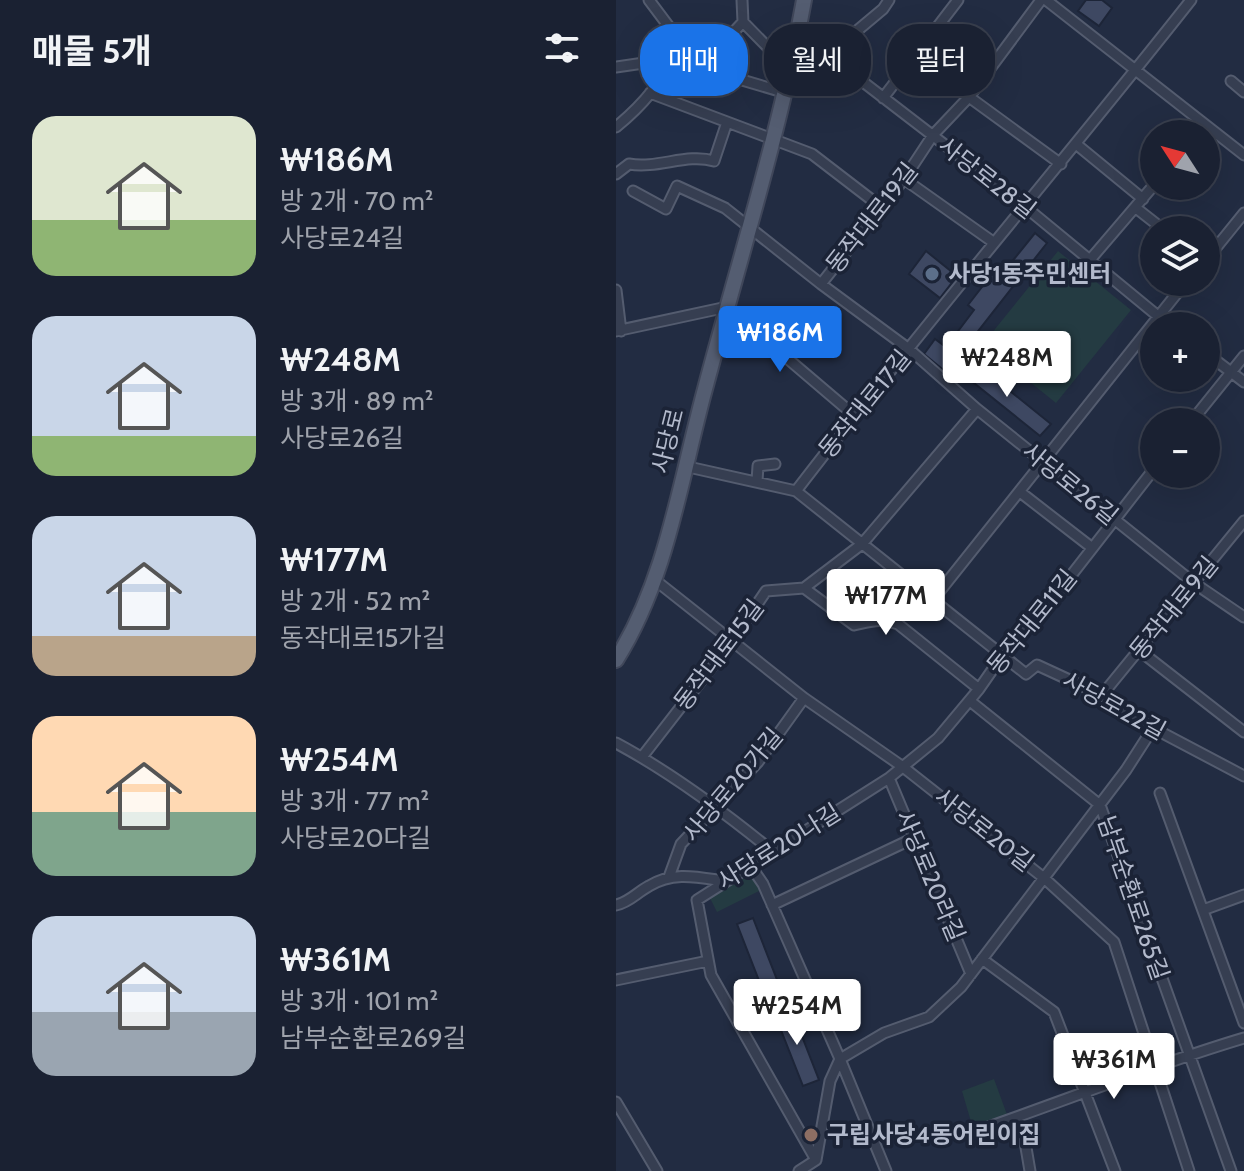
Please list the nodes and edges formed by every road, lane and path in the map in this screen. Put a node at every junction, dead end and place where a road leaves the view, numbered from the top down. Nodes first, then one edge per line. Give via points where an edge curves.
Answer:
1 (649, 0) edge
2 (742, 0) edge
3 (804, 0) edge
4 (889, 0) edge
5 (958, 0) edge
6 (1044, 0) edge
7 (1191, 0) edge
8 (743, 22) joint
9 (667, 24) edge
10 (799, 24) edge
11 (865, 24) edge
12 (764, 44) edge
13 (640, 64) edge
14 (616, 67) edge
15 (1135, 70) junction
16 (1231, 81) dead end
17 (871, 89) edge
18 (1244, 92) edge
19 (647, 96) edge
20 (658, 96) edge
21 (785, 96) edge
22 (969, 97) junction
23 (883, 98) junction
24 (1199, 120) edge
25 (727, 122) junction
26 (616, 127) edge
27 (933, 135) junction
28 (1220, 136) edge
29 (773, 140) junction
30 (1076, 144) junction
31 (1244, 155) edge
32 (1061, 164) junction
33 (616, 174) edge
34 (904, 179) junction
35 (633, 191) dead end
36 (1142, 200) edge
37 (1139, 204) junction
38 (1023, 205) junction
39 (881, 207) junction
40 (1244, 213) edge
41 (1151, 216) edge
42 (750, 227) junction
43 (993, 242) junction
44 (1220, 243) edge
45 (1089, 261) junction
46 (821, 284) junction
47 (616, 290) edge
48 (1174, 296) edge
49 (727, 307) junction
50 (1152, 312) edge
51 (1160, 312) edge
52 (618, 331) edge
53 (1140, 338) edge
54 (909, 349) junction
55 (1244, 356) edge
56 (1220, 364) edge
57 (1230, 371) junction
58 (1244, 382) edge
59 (1202, 408) edge
60 (977, 409) junction
61 (855, 416) junction
62 (1044, 462) junction
63 (775, 464) dead end
64 (684, 466) junction
65 (757, 481) junction
66 (1140, 487) edge
67 (796, 491) junction
68 (1020, 492) junction
69 (1115, 519) junction
70 (1244, 521) edge
71 (862, 544) junction
72 (1091, 547) junction
73 (655, 580) junction
74 (1194, 583) junction
75 (804, 588) junction
76 (932, 601) junction
77 (1244, 617) edge
78 (732, 641) junction
79 (1140, 651) junction
80 (1002, 656) junction
81 (616, 660) edge
82 (979, 689) junction
83 (1102, 695) junction
84 (804, 698) junction
85 (970, 701) junction
86 (1153, 728) junction
87 (1244, 732) edge
88 (616, 743) edge
89 (642, 757) junction
90 (903, 767) junction
91 (1244, 776) edge
92 (889, 778) junction
93 (1160, 793) dead end
94 (1100, 805) junction
95 (718, 807) junction
96 (914, 838) junction
97 (772, 851) junction
98 (750, 865) junction
99 (669, 877) junction
100 (1044, 878) junction
101 (724, 881) junction
102 (1244, 895) edge
103 (616, 905) edge
104 (772, 905) junction
105 (1203, 910) junction
106 (982, 959) junction
107 (708, 961) junction
108 (971, 974) junction
109 (616, 980) edge
110 (1244, 1023) edge
111 (1244, 1038) edge
112 (1188, 1055) junction
113 (840, 1059) junction
114 (1154, 1070) junction
115 (1087, 1093) junction
116 (616, 1102) edge
117 (1017, 1117) junction
118 (974, 1132) dead end
119 (816, 1160) junction
120 (657, 1171) edge
121 (799, 1171) edge
122 (886, 1171) edge
123 (1030, 1171) edge
124 (1115, 1171) edge
125 (1189, 1171) edge
126 (1231, 1171) edge

1 - 9 street
2 - 8 street
3 - 10 main road, 사당로
4 - 11 street
5 - 23 street
6 - 15 street
6 - 22 street, 동작대로19길
7 - 15 street, 동작대로17길
8 - 12 street
13 - 14 street
15 - 24 street
15 - 30 street, 동작대로17길
16 - 18 street
17 - 23 street, 사당로28길
19 - 26 street
20 - 25 street
21 - 29 main road, 사당로
22 - 27 street, 동작대로19길
22 - 32 street
23 - 27 street, 사당로28길
25 - 29 street
25 - 33 street via 714,161 698,156 646,167 629,164
27 - 34 street, 동작대로19길
27 - 38 street, 사당로28길
28 - 31 street
29 - 39 street via 812,154
29 - 42 main road, 사당로
30 - 32 street, 동작대로17길
30 - 37 street
32 - 38 street, 동작대로17길
34 - 39 street, 동작대로19길
34 - 43 street
35 - 42 street via 666,209 677,186 725,208
36 - 37 street
37 - 41 street
37 - 45 street
38 - 43 street, 동작대로17길
38 - 45 street, 사당로28길
39 - 46 street, 동작대로19길
40 - 44 street
42 - 46 street, 사당로26길
42 - 49 main road, 사당로
43 - 54 street, 동작대로17길
45 - 50 street, 사당로28길
46 - 54 street, 사당로26길
47 - 52 street
48 - 51 street
49 - 52 street
49 - 61 street
49 - 64 main road, 사당로
53 - 62 street
54 - 60 street, 사당로26길
54 - 61 street, 동작대로17길
55 - 57 street
56 - 57 street
57 - 58 street
57 - 59 street
60 - 62 street, 사당로26길
60 - 71 street
61 - 67 street, 동작대로17길
62 - 68 street
62 - 69 street, 사당로26길
63 - 65 street via 758,466
64 - 65 street, 사당로22길
64 - 73 main road, 사당로
65 - 67 street, 사당로22길
66 - 69 street, 동작대로11길
67 - 71 street, 사당로22길
68 - 72 street
68 - 76 street
69 - 72 street, 동작대로11길
69 - 74 street, 사당로26길
70 - 74 street, 동작대로9길
71 - 75 street
71 - 76 street, 사당로22길
72 - 80 street, 동작대로11길
73 - 78 street, 사당로20길
73 - 81 main road, 사당로
74 - 77 street, 사당로26길
74 - 79 street, 동작대로9길
75 - 78 street, 동작대로15길 via 766,591
75 - 82 street via 854,625 874,620 898,624
76 - 80 street, 사당로22길
78 - 84 street, 사당로20길
78 - 89 street, 동작대로15길
79 - 83 street, 동작대로9길
79 - 87 street
80 - 82 street, 동작대로11길
80 - 83 street, 사당로22길 via 1026,674 1037,665
82 - 85 street, 동작대로11길
83 - 86 street, 사당로22길
84 - 90 street, 사당로20길
84 - 95 street, 사당로20가길
85 - 90 street, 동작대로11길
85 - 94 street
86 - 91 street, 사당로22길
86 - 94 street
88 - 89 street
89 - 95 street
90 - 92 street, 사당로20나길
90 - 100 street, 사당로20길
92 - 96 street, 사당로20라길
92 - 97 street, 사당로20나길
93 - 105 street
94 - 100 street
94 - 112 street, 남부순환로265길
95 - 97 street
95 - 99 street, 사당로20가길 via 681,844
96 - 104 street
96 - 108 street, 사당로20라길
97 - 98 street, 사당로20나길
98 - 101 street, 사당로20나길
98 - 104 street
99 - 101 street, 사당로20가길
99 - 103 street
100 - 106 street
100 - 114 street, 사당로20길 via 1114,942
101 - 107 street, 사당로20나길 via 696,903
102 - 105 street
104 - 113 street
105 - 110 street
106 - 108 street
106 - 115 street, 사당로20라길 via 1054,1012
107 - 109 street
107 - 119 street, 사당로20나길 via 725,1002
108 - 113 street via 929,1017 884,1033
111 - 112 street
112 - 114 street
112 - 126 street, 남부순환로265길
113 - 119 street via 830,1081
113 - 122 street
114 - 115 street
114 - 125 street, 사당로20길
115 - 117 street
115 - 124 street, 사당로20라길
116 - 120 street
117 - 118 street
117 - 123 street
119 - 121 street

